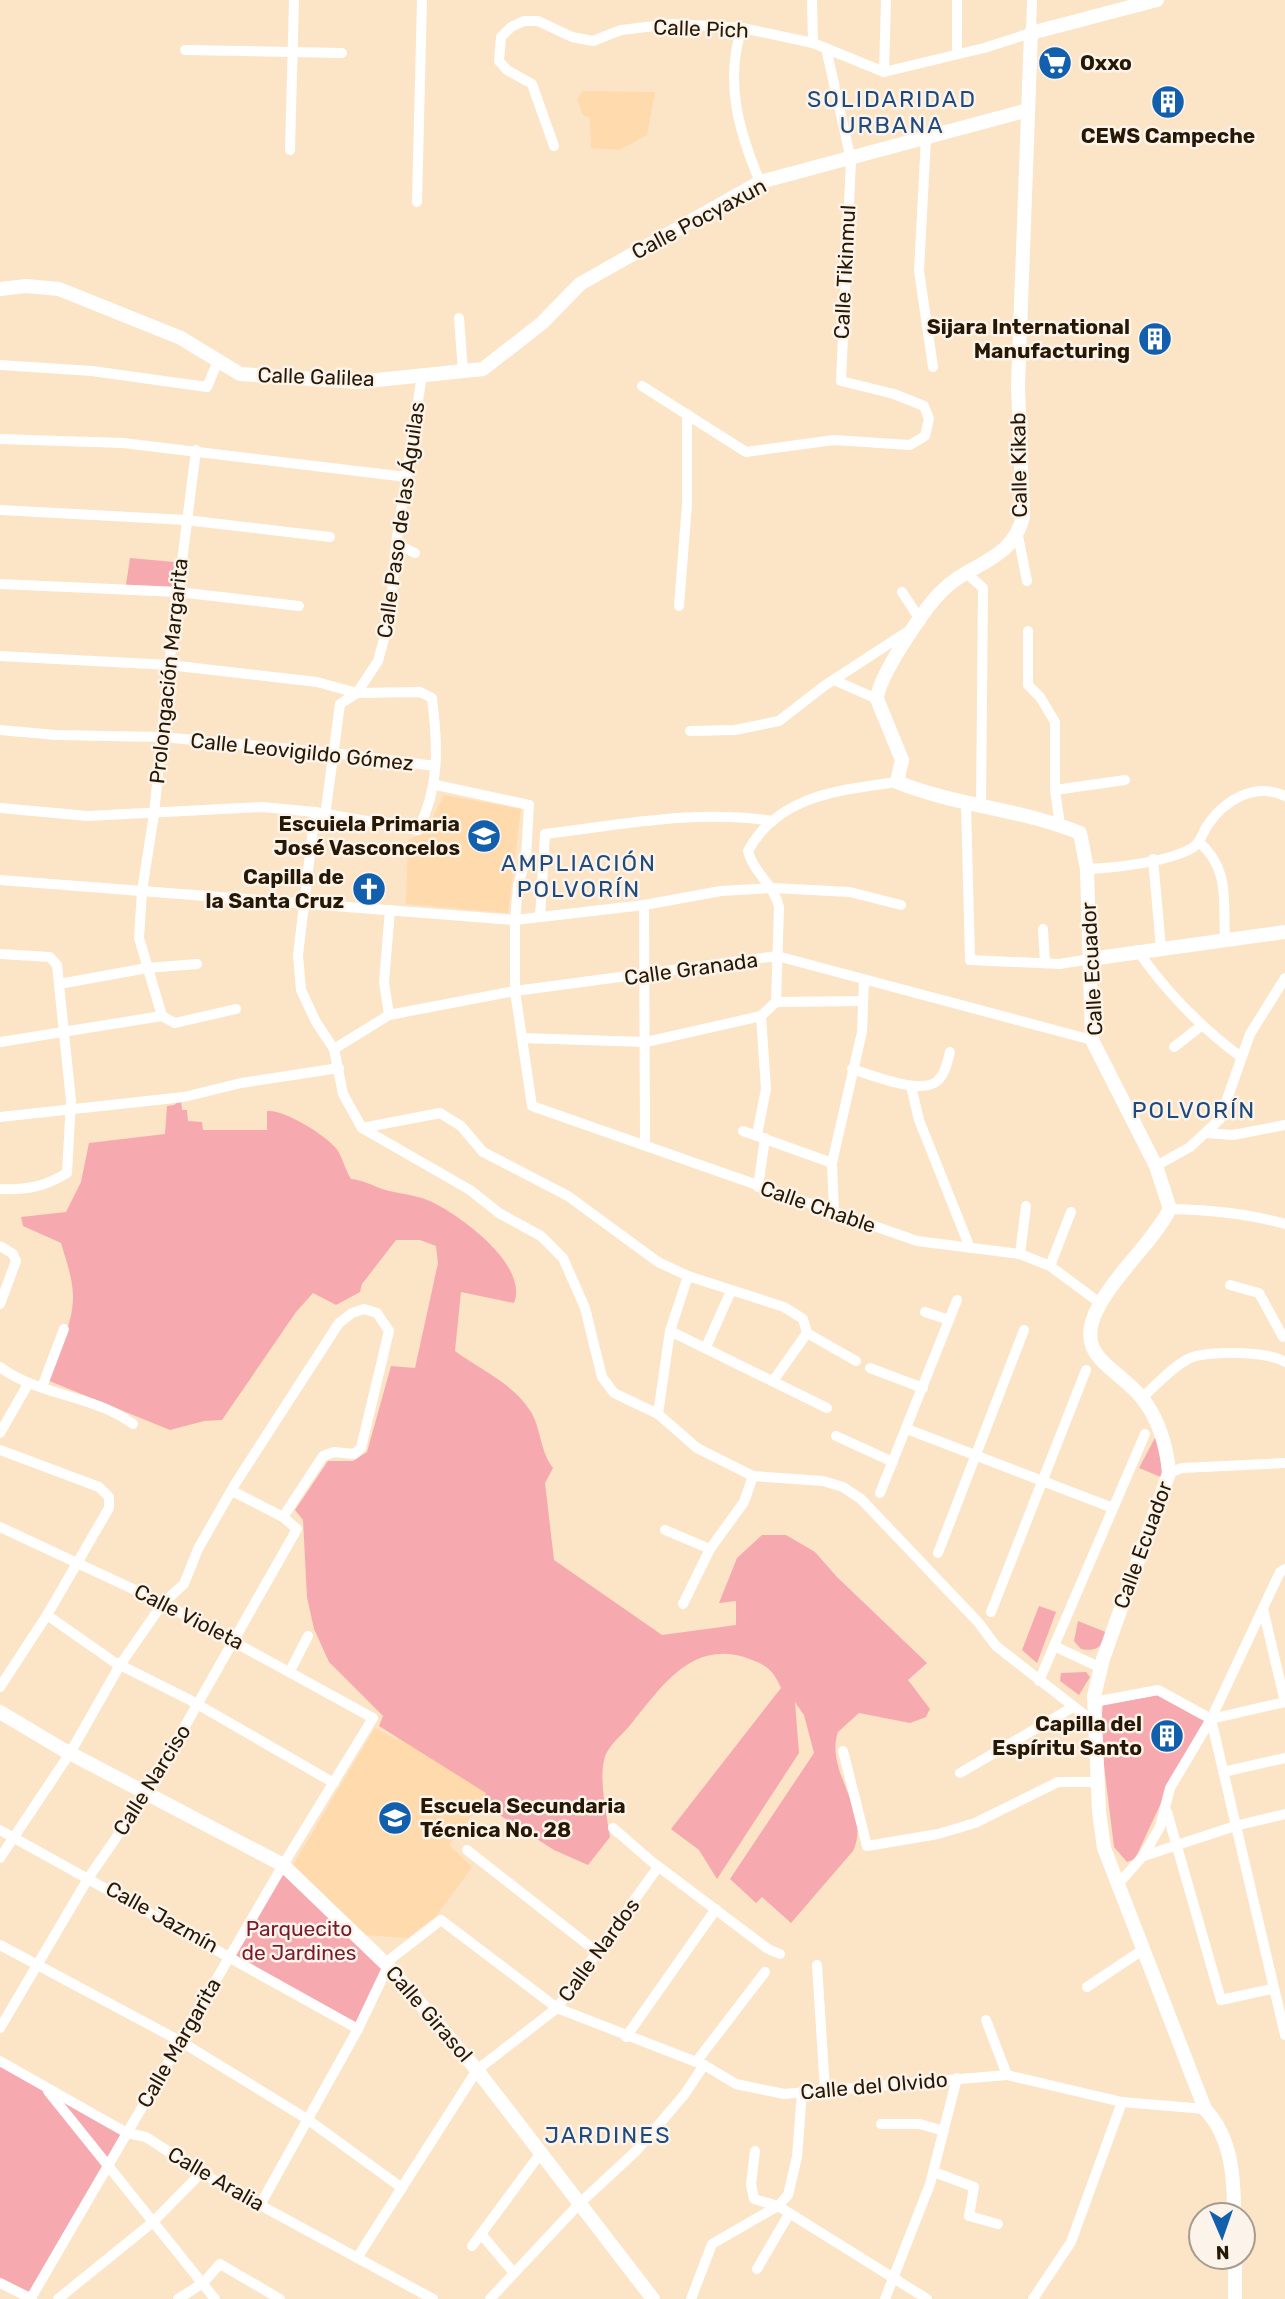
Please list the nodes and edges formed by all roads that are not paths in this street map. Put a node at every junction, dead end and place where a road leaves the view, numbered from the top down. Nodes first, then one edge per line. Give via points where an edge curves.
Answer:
1 (294, 0) edge
2 (422, 0) edge
3 (812, 0) edge
4 (886, 0) edge
5 (957, 0) edge
6 (1032, 0) edge
7 (1157, 0) edge
8 (742, 28) junction
9 (1031, 33) junction
10 (813, 43) junction
11 (826, 48) junction
12 (185, 50) dead end
13 (294, 50) junction
14 (342, 53) dead end
15 (957, 54) junction
16 (884, 72) junction
17 (1028, 110) junction
18 (926, 138) junction
19 (554, 146) dead end
20 (290, 150) dead end
21 (851, 160) junction
22 (760, 182) junction
23 (417, 202) dead end
24 (0, 289) edge
25 (459, 318) dead end
26 (218, 361) junction
27 (0, 365) edge
28 (933, 367) dead end
29 (483, 369) joint
30 (463, 371) junction
31 (422, 375) junction
32 (642, 386) dead end
33 (687, 414) junction
34 (0, 439) edge
35 (196, 450) junction
36 (407, 477) junction
37 (0, 510) edge
38 (186, 520) junction
39 (1018, 536) junction
40 (330, 537) dead end
41 (396, 544) junction
42 (415, 552) dead end
43 (966, 573) junction
44 (1027, 581) dead end
45 (0, 584) edge
46 (178, 592) junction
47 (902, 592) dead end
48 (299, 606) dead end
49 (679, 607) dead end
50 (390, 617) junction
51 (403, 621) dead end
52 (919, 623) junction
53 (1028, 631) dead end
54 (0, 656) edge
55 (169, 665) junction
56 (834, 680) junction
57 (357, 693) junction
58 (877, 699) junction
59 (0, 730) edge
60 (690, 731) dead end
61 (162, 737) junction
62 (333, 752) junction
63 (435, 766) junction
64 (1125, 780) dead end
65 (897, 782) junction
66 (436, 785) junction
67 (1055, 790) junction
68 (1285, 796) edge
69 (966, 804) junction
70 (0, 808) edge
71 (981, 808) junction
72 (154, 814) junction
73 (320, 814) junction
74 (773, 821) junction
75 (1060, 825) junction
76 (1199, 842) junction
77 (1153, 859) junction
78 (1087, 869) junction
79 (0, 880) edge
80 (772, 888) junction
81 (142, 891) junction
82 (306, 902) junction
83 (644, 905) junction
84 (901, 905) dead end
85 (390, 910) junction
86 (540, 917) junction
87 (515, 920) junction
88 (1043, 929) dead end
89 (1285, 932) edge
90 (1225, 938) junction
91 (1161, 948) junction
92 (1137, 950) junction
93 (0, 954) edge
94 (777, 956) junction
95 (1090, 959) junction
96 (1045, 963) junction
97 (197, 964) dead end
98 (147, 968) junction
99 (645, 976) junction
100 (1285, 978) edge
101 (864, 981) junction
102 (59, 984) junction
103 (515, 992) junction
104 (861, 1000) junction
105 (776, 1002) junction
106 (236, 1009) dead end
107 (389, 1015) junction
108 (162, 1016) junction
109 (761, 1016) junction
110 (1201, 1026) junction
111 (64, 1033) junction
112 (522, 1038) junction
113 (1092, 1040) junction
114 (0, 1042) edge
115 (646, 1042) junction
116 (1174, 1047) dead end
117 (334, 1049) junction
118 (950, 1052) dead end
119 (1241, 1057) junction
120 (339, 1068) junction
121 (852, 1069) junction
122 (911, 1086) junction
123 (71, 1108) junction
124 (0, 1117) edge
125 (1285, 1125) edge
126 (362, 1128) junction
127 (743, 1131) dead end
128 (1206, 1133) junction
129 (761, 1137) junction
130 (645, 1146) junction
131 (832, 1163) junction
132 (1156, 1166) junction
133 (758, 1187) junction
134 (0, 1189) edge
135 (1026, 1206) dead end
136 (1170, 1209) junction
137 (834, 1212) junction
138 (1071, 1212) dead end
139 (1285, 1224) edge
140 (0, 1246) edge
141 (970, 1248) junction
142 (1020, 1254) junction
143 (1050, 1266) junction
144 (688, 1276) junction
145 (1230, 1285) dead end
146 (731, 1291) junction
147 (957, 1300) dead end
148 (1100, 1303) junction
149 (0, 1304) edge
150 (925, 1312) dead end
151 (949, 1320) junction
152 (64, 1329) dead end
153 (1024, 1330) dead end
154 (670, 1331) junction
155 (807, 1333) junction
156 (1284, 1336) edge
157 (706, 1347) junction
158 (1282, 1359) edge
159 (856, 1361) dead end
160 (0, 1367) edge
161 (870, 1368) dead end
162 (1086, 1370) dead end
163 (773, 1381) junction
164 (28, 1384) junction
165 (41, 1387) junction
166 (923, 1388) junction
167 (1142, 1398) junction
168 (827, 1408) dead end
169 (658, 1414) junction
170 (133, 1424) dead end
171 (907, 1429) junction
172 (0, 1433) edge
173 (1144, 1434) dead end
174 (836, 1436) dead end
175 (0, 1450) edge
176 (973, 1454) junction
177 (893, 1462) junction
178 (1285, 1463) edge
179 (1169, 1473) junction
180 (753, 1476) junction
181 (1041, 1480) junction
182 (232, 1490) junction
183 (880, 1493) dead end
184 (1113, 1508) junction
185 (283, 1517) junction
186 (0, 1527) edge
187 (665, 1530) dead end
188 (710, 1549) junction
189 (937, 1553) dead end
190 (76, 1561) junction
191 (1285, 1569) edge
192 (163, 1603) junction
193 (683, 1604) dead end
194 (1263, 1609) junction
195 (991, 1612) dead end
196 (47, 1615) junction
197 (308, 1636) dead end
198 (233, 1639) junction
199 (1054, 1646) junction
200 (120, 1665) junction
201 (1101, 1668) junction
202 (290, 1671) junction
203 (1039, 1681) junction
204 (0, 1687) edge
205 (1094, 1702) junction
206 (1285, 1702) edge
207 (198, 1705) junction
208 (1073, 1707) junction
209 (0, 1713) edge
210 (373, 1718) joint
211 (1211, 1718) junction
212 (1095, 1723) junction
213 (843, 1751) dead end
214 (70, 1753) junction
215 (1285, 1758) edge
216 (1223, 1772) junction
217 (960, 1773) dead end
218 (1099, 1782) junction
219 (334, 1783) junction
220 (147, 1793) junction
221 (1167, 1812) junction
222 (1285, 1814) edge
223 (1235, 1826) junction
224 (613, 1828) dead end
225 (0, 1830) edge
226 (12, 1837) junction
227 (1176, 1843) junction
228 (467, 1850) dead end
229 (1143, 1856) junction
230 (0, 1858) edge
231 (283, 1865) junction
232 (658, 1867) junction
233 (89, 1877) junction
234 (1120, 1882) junction
235 (716, 1909) junction
236 (0, 1945) edge
237 (1144, 1949) junction
238 (597, 1952) junction
239 (780, 1954) dead end
240 (230, 1955) junction
241 (39, 1965) junction
242 (386, 1965) junction
243 (817, 1965) dead end
244 (765, 1972) dead end
245 (1087, 1987) dead end
246 (1272, 1989) junction
247 (557, 2008) junction
248 (986, 2020) dead end
249 (0, 2028) edge
250 (358, 2029) junction
251 (1285, 2035) edge
252 (626, 2037) junction
253 (180, 2041) junction
254 (0, 2061) edge
255 (700, 2064) junction
256 (477, 2070) junction
257 (1007, 2075) junction
258 (957, 2078) junction
259 (44, 2086) junction
260 (825, 2090) junction
261 (802, 2092) junction
262 (1122, 2102) junction
263 (1205, 2109) junction
264 (307, 2119) junction
265 (881, 2124) dead end
266 (944, 2131) junction
267 (127, 2133) junction
268 (755, 2151) dead end
269 (540, 2154) junction
270 (108, 2166) junction
271 (934, 2172) junction
272 (201, 2174) junction
273 (402, 2188) junction
274 (1233, 2201) edge
275 (579, 2204) junction
276 (260, 2205) junction
277 (778, 2206) junction
278 (789, 2214) junction
279 (153, 2222) junction
280 (998, 2224) dead end
281 (481, 2234) junction
282 (472, 2246) dead end
283 (357, 2258) junction
284 (757, 2269) dead end
285 (1234, 2271) edge
286 (514, 2273) junction
287 (892, 2279) junction
288 (0, 2283) edge
289 (203, 2283) junction
290 (31, 2299) edge
291 (58, 2299) edge
292 (178, 2299) edge
293 (215, 2299) edge
294 (280, 2299) edge
295 (433, 2299) edge
296 (491, 2299) edge
297 (653, 2299) edge
298 (691, 2299) edge
299 (886, 2299) edge
300 (927, 2299) edge
301 (1033, 2299) edge
302 (1235, 2299) edge

1 - 13 street
2 - 23 street
3 - 10 street
4 - 16 street
5 - 15 street
6 - 9 street, Calle Kikab
7 - 9 street
8 - 10 street, Calle Pich
8 - 19 street, Calle Pich via 672,24 621,30 593,41 538,21 510,27 501,37 499,61 532,84
8 - 22 street via 734,53 734,101 746,150
9 - 15 street
9 - 17 street, Calle Kikab
10 - 11 street, Calle Pich
11 - 16 street, Calle Pich
11 - 21 street, Calle Tikinmul
12 - 13 street
13 - 14 street
13 - 20 street
15 - 16 street
17 - 18 street, Calle Pocyaxun
17 - 39 street, Calle Kikab via 1018,386 1023,517
18 - 21 street, Calle Pocyaxun
18 - 28 street via 919,271
21 - 22 street, Calle Pocyaxun
21 - 33 street, Calle Tikinmul via 841,380 924,406 929,419 925,436 910,445 834,440 746,452
22 - 29 street, Calle Pocyaxun via 580,284 542,323
24 - 26 street, Calle Galilea via 59,289 181,338
25 - 30 street
26 - 27 street via 207,387 92,371
26 - 31 street, Calle Galilea via 240,374 358,382
29 - 30 street, Calle Galilea
30 - 31 street, Calle Galilea
31 - 36 street, Calle Paso de las Águilas
32 - 33 street
33 - 49 street via 687,504
34 - 35 street
35 - 36 street
35 - 38 street, Prolongación Margarita
36 - 41 street, Calle Paso de las Águilas
37 - 38 street
38 - 40 street
38 - 46 street, Prolongación Margarita
39 - 43 street, Calle Kikab via 999,555
39 - 44 street
41 - 42 street
41 - 50 street, Calle Paso de las Águilas
43 - 52 street, Calle Kikab via 941,591
43 - 71 street via 983,588
45 - 46 street
46 - 48 street
46 - 55 street, Prolongación Margarita
47 - 52 street
50 - 51 street
50 - 57 street, Calle Paso de las Águilas via 379,661
52 - 56 street, Calle Kikab
52 - 58 street via 892,661
53 - 67 street via 1028,685 1055,722
54 - 55 street
55 - 57 street via 317,682
55 - 61 street, Prolongación Margarita
56 - 58 street
56 - 60 street, Calle Kikab via 779,720 735,730
57 - 62 street, Calle Paso de las Águilas via 340,704
57 - 63 street via 420,692 432,698
58 - 65 street via 902,760
59 - 61 street, Calle Leovigildo Gómez
61 - 62 street, Calle Leovigildo Gómez
61 - 72 street, Prolongación Margarita
62 - 63 street, Calle Leovigildo Gómez
62 - 73 street, Calle Paso de las Águilas
63 - 66 street
64 - 67 street
65 - 69 street
65 - 74 street via 821,794
66 - 73 street via 418,830
66 - 87 street via 529,805
67 - 75 street
68 - 76 street via 1274,791 1253,792 1231,800 1218,811
69 - 71 street
69 - 96 street via 970,960
70 - 72 street via 88,816
71 - 75 street
72 - 73 street via 262,807
72 - 81 street, Prolongación Margarita
73 - 82 street, Calle Paso de las Águilas
74 - 80 street via 748,851 752,866
74 - 86 street via 742,816 689,818 544,834
75 - 78 street, Calle Ecuador via 1080,833
76 - 77 street
76 - 90 street via 1219,866
77 - 78 street via 1119,868
77 - 91 street
78 - 95 street, Calle Ecuador
79 - 81 street
80 - 83 street via 721,891
80 - 84 street via 850,892
80 - 94 street via 779,907
81 - 82 street
81 - 98 street via 139,938
82 - 85 street
82 - 117 street, Calle Paso de las Águilas via 299,955 301,990
83 - 86 street
83 - 99 street
85 - 87 street
85 - 107 street via 384,982
86 - 87 street
87 - 103 street
88 - 96 street
89 - 90 street
90 - 91 street
91 - 92 street
92 - 95 street
92 - 110 street via 1163,988
93 - 102 street via 50,957 57,965
94 - 99 street, Calle Granada
94 - 101 street, Calle Granada
94 - 105 street
95 - 96 street
95 - 113 street, Calle Ecuador
97 - 98 street
98 - 102 street
98 - 108 street
99 - 103 street, Calle Granada
99 - 115 street
100 - 119 street
101 - 104 street
101 - 113 street, Calle Granada
102 - 111 street
103 - 107 street, Calle Granada
103 - 112 street
104 - 105 street
104 - 121 street via 862,1032
105 - 109 street
106 - 108 street via 175,1023
107 - 117 street, Calle Granada
108 - 111 street
109 - 115 street
109 - 129 street via 766,1089
110 - 116 street
110 - 119 street
111 - 114 street
111 - 123 street
112 - 115 street
112 - 130 street, Calle Chable via 532,1106
113 - 132 street, Calle Ecuador
115 - 130 street
117 - 120 street, Calle Paso de las Águilas
118 - 122 street via 940,1079 929,1087
119 - 128 street via 1226,1109
120 - 123 street via 184,1097
120 - 126 street, Calle Paso de las Águilas via 343,1094
121 - 122 street
121 - 131 street
122 - 141 street via 919,1120
123 - 124 street
123 - 134 street via 67,1173 26,1190
125 - 128 street via 1233,1135
126 - 144 street via 440,1113 461,1126 483,1152 568,1196 658,1262
126 - 169 street via 541,1236 563,1258 573,1280 602,1377 614,1394
127 - 129 street
128 - 132 street
129 - 131 street
129 - 133 street
130 - 133 street, Calle Chable
131 - 137 street
132 - 136 street, Calle Ecuador
133 - 137 street, Calle Chable
135 - 142 street
136 - 139 street via 1217,1210
136 - 148 street, Calle Ecuador
137 - 141 street, Calle Chable via 916,1241
138 - 143 street
140 - 149 street via 16,1261
141 - 142 street, Calle Chable
142 - 143 street, Calle Chable
143 - 148 street, Calle Chable
144 - 146 street
144 - 154 street
145 - 156 street via 1259,1293
146 - 155 street via 784,1307 803,1319
146 - 157 street
147 - 151 street
148 - 167 street, Calle Ecuador via 1091,1323 1095,1356
150 - 151 street
151 - 166 street
152 - 165 street
153 - 176 street
154 - 157 street
154 - 169 street
155 - 159 street
155 - 163 street
156 - 158 street via 1276,1346
157 - 163 street
158 - 167 street via 1238,1353 1190,1358
160 - 164 street
161 - 166 street
162 - 181 street
163 - 168 street
164 - 165 street
164 - 172 street
165 - 170 street via 117,1412
166 - 171 street
167 - 179 street, Calle Ecuador via 1167,1452
169 - 180 street via 697,1448
171 - 176 street
171 - 177 street
173 - 184 street
174 - 177 street
175 - 190 street via 99,1487 109,1497 109,1508
176 - 181 street
176 - 189 street
177 - 183 street
178 - 179 street via 1182,1468
179 - 201 street, Calle Ecuador
180 - 188 street via 744,1502
180 - 203 street via 823,1481 861,1499 996,1646
181 - 184 street
181 - 195 street
182 - 185 street
182 - 185 street via 339,1324 364,1309 377,1313 389,1331 361,1448 354,1454 323,1456
182 - 192 street via 184,1584
184 - 199 street
185 - 198 street, Calle Narciso via 297,1529
186 - 190 street, Calle Violeta
187 - 188 street
188 - 193 street
190 - 192 street, Calle Violeta
190 - 196 street
191 - 194 street
192 - 198 street, Calle Violeta
192 - 200 street
194 - 206 street
194 - 211 street
196 - 200 street
196 - 204 street
197 - 202 street
198 - 202 street, Calle Violeta
198 - 207 street, Calle Narciso
199 - 201 street
199 - 203 street
200 - 207 street
200 - 214 street
201 - 205 street, Calle Ecuador
202 - 210 street, Calle Violeta
203 - 208 street
205 - 211 street via 1158,1689
205 - 212 street, Calle Ecuador
206 - 211 street
207 - 219 street
207 - 220 street, Calle Narciso
208 - 212 street
208 - 217 street
209 - 214 street, Calle Girasol
210 - 219 street, Calle Margarita
211 - 216 street
211 - 221 street via 1170,1787
212 - 218 street, Calle Ecuador
213 - 218 street via 867,1846 975,1823 1058,1782
214 - 220 street, Calle Girasol
214 - 226 street
215 - 216 street
216 - 223 street
218 - 234 street, Calle Ecuador via 1104,1848
219 - 231 street, Calle Margarita
220 - 231 street, Calle Girasol
220 - 233 street, Calle Narciso
221 - 227 street
221 - 229 street
222 - 223 street
223 - 227 street
223 - 246 street
224 - 232 street
225 - 226 street, Calle Jazmín
226 - 230 street
226 - 233 street, Calle Jazmín
227 - 229 street
227 - 246 street via 1221,2000
228 - 238 street
229 - 234 street
231 - 240 street, Calle Margarita
231 - 242 street, Calle Girasol
232 - 235 street
232 - 238 street, Calle Nardos
233 - 240 street, Calle Jazmín
233 - 241 street, Calle Narciso
234 - 237 street, Calle Ecuador
235 - 239 street
235 - 252 street
236 - 241 street
237 - 245 street
237 - 263 street, Calle Ecuador
238 - 247 street, Calle Nardos
240 - 250 street, Calle Jazmín
240 - 253 street, Calle Margarita
241 - 249 street, Calle Narciso
241 - 253 street
242 - 247 street, Calle del Olvido via 441,1920
242 - 250 street
242 - 256 street, Calle Girasol
243 - 260 street
244 - 255 street
246 - 251 street
247 - 252 street, Calle del Olvido
247 - 256 street, Calle Nardos
248 - 257 street
250 - 264 street
252 - 255 street, Calle del Olvido
253 - 264 street
253 - 267 street, Calle Margarita
254 - 259 street, Calle Aralia
255 - 261 street, Calle del Olvido via 736,2084 784,2094
255 - 275 street via 684,2095 636,2151
256 - 269 street, Calle Girasol
256 - 273 street, Calle Nardos
257 - 258 street, Calle del Olvido
257 - 262 street, Calle del Olvido
258 - 260 street, Calle del Olvido
258 - 266 street
259 - 267 street, Calle Aralia
259 - 270 street
260 - 261 street, Calle del Olvido
261 - 277 street via 797,2157 788,2195
262 - 263 street, Calle del Olvido
262 - 301 street via 1071,2242
263 - 274 street, Calle Ecuador via 1217,2123 1229,2152
264 - 273 street
264 - 276 street
265 - 266 street via 920,2124
266 - 271 street
267 - 270 street, Calle Margarita
267 - 272 street, Calle Aralia via 146,2137
268 - 277 street via 754,2199
269 - 275 street, Calle Girasol
269 - 281 street
270 - 279 street
270 - 290 street, Calle Margarita
271 - 280 street via 974,2187 969,2216
271 - 287 street
272 - 276 street, Calle Aralia
272 - 279 street
273 - 283 street, Calle Nardos
275 - 286 street
275 - 297 street, Calle Girasol
276 - 283 street, Calle Aralia
277 - 278 street
277 - 298 street via 712,2244
278 - 284 street
278 - 287 street
279 - 289 street
279 - 291 street
281 - 282 street
281 - 286 street
283 - 295 street, Calle Aralia
285 - 302 street
286 - 296 street
287 - 299 street
287 - 300 street
288 - 290 street
289 - 292 street
289 - 293 street
289 - 294 street via 220,2264

